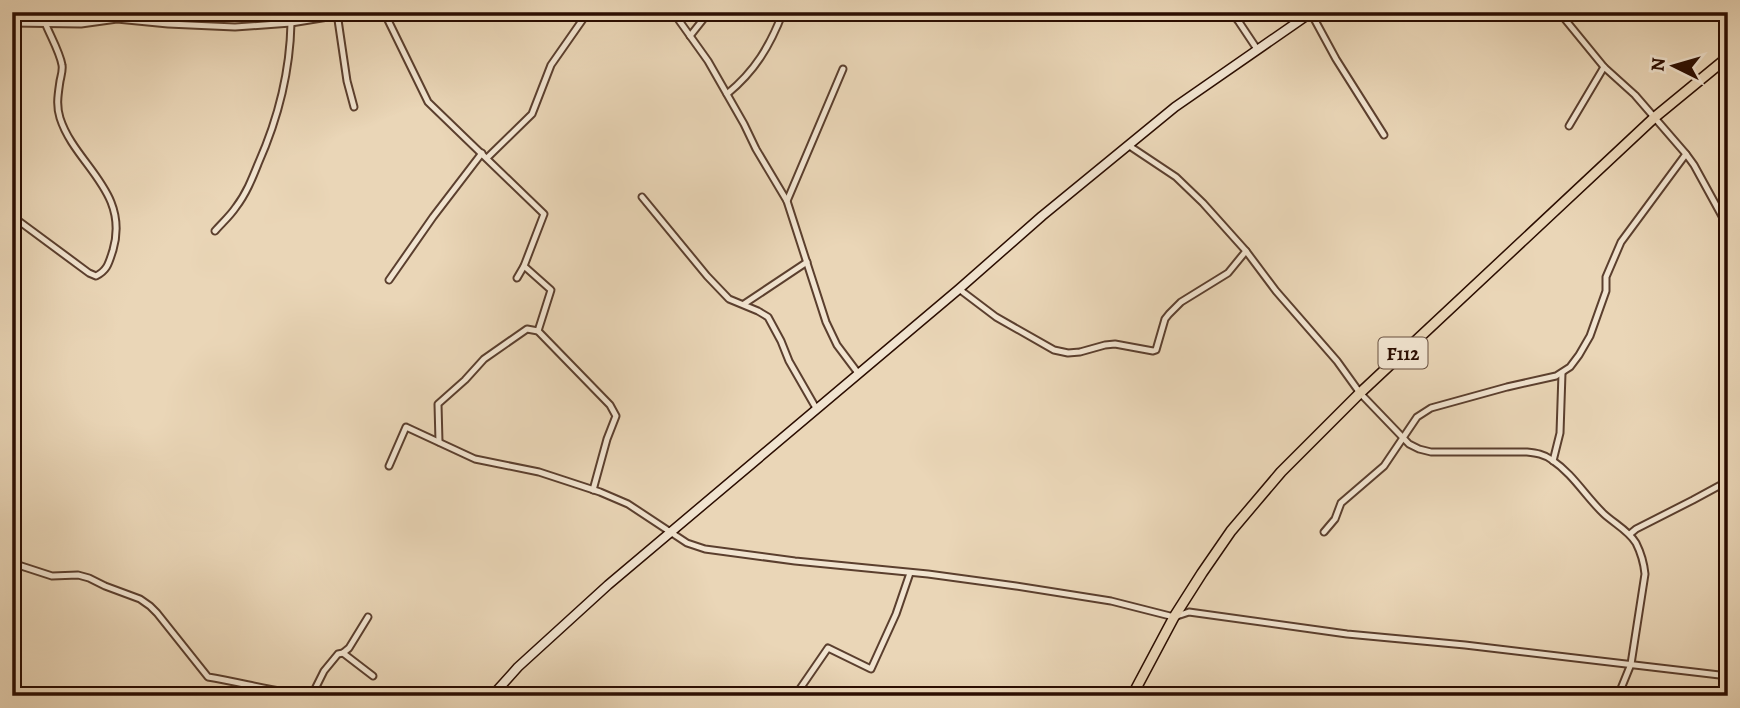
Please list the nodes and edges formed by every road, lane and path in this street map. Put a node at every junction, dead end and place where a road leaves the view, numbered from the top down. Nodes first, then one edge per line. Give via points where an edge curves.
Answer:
1 (338, 12) edge
2 (384, 12) edge
3 (588, 12) edge
4 (673, 12) edge
5 (709, 12) edge
6 (783, 12) edge
7 (1231, 12) edge
8 (1559, 12) edge
9 (1311, 13) edge
10 (327, 15) edge
11 (12, 23) edge
12 (291, 23) junction
13 (46, 25) junction
14 (690, 36) junction
15 (1257, 49) junction
16 (1728, 57) edge
17 (1604, 66) junction
18 (843, 69) dead end
19 (727, 94) junction
20 (354, 107) dead end
21 (1655, 117) junction
22 (1569, 126) dead end
23 (1384, 135) dead end
24 (1128, 145) junction
25 (1686, 154) junction
26 (485, 156) junction
27 (642, 197) dead end
28 (787, 201) junction
29 (12, 216) edge
30 (1728, 227) edge
31 (215, 231) dead end
32 (1246, 251) junction
33 (807, 262) junction
34 (524, 266) junction
35 (517, 278) dead end
36 (388, 280) dead end
37 (959, 289) junction
38 (744, 304) junction
39 (538, 331) junction
40 (858, 373) junction
41 (1562, 373) junction
42 (1360, 393) junction
43 (816, 408) junction
44 (1402, 438) junction
45 (439, 442) junction
46 (1553, 461) junction
47 (389, 467) dead end
48 (1728, 481) edge
49 (593, 489) junction
50 (670, 532) junction
51 (1324, 532) dead end
52 (1629, 534) junction
53 (12, 563) edge
54 (910, 573) junction
55 (368, 617) dead end
56 (1174, 617) junction
57 (343, 653) junction
58 (1631, 664) junction
59 (373, 676) dead end
60 (1728, 676) edge
61 (314, 696) edge
62 (492, 696) edge
63 (795, 696) edge
64 (1132, 696) edge
65 (1618, 696) edge

1 - 10 street
1 - 20 street
2 - 26 street via 428,102
3 - 26 street via 551,65 533,114
4 - 14 street
5 - 14 street
6 - 19 street via 751,72
7 - 15 street
8 - 17 street
9 - 15 main road
9 - 23 street
10 - 12 street
11 - 13 street
12 - 13 street via 200,27 117,19
12 - 31 street via 287,73 268,141 250,183
13 - 29 street via 63,66 56,106 62,125 108,194 115,219 107,268 96,276 89,273
14 - 19 street
15 - 24 main road
16 - 21 main road, F112
17 - 21 street
17 - 22 street
18 - 28 street
19 - 28 street
21 - 25 street
21 - 42 main road, F112
24 - 32 street via 1176,177
24 - 37 main road
25 - 30 street
25 - 41 street via 1621,242 1590,336
26 - 34 street via 544,214
26 - 36 street
27 - 38 street via 718,288 729,299
28 - 33 street
32 - 37 street via 1228,273 1169,314 1153,351 1115,344 1080,352 1054,350 996,317
32 - 42 street
33 - 38 street
33 - 40 street via 826,322
34 - 35 street
34 - 39 street via 551,290
37 - 40 main road
38 - 43 street via 768,317
39 - 45 street via 527,329 484,359 438,404
39 - 49 street via 616,416
40 - 43 main road
41 - 44 street via 1432,408 1416,417
41 - 46 street via 1560,433
42 - 44 street
42 - 56 main road, F112 via 1281,472 1231,531
43 - 50 main road
44 - 46 street via 1431,452 1527,452
44 - 51 street via 1384,466 1341,503
45 - 47 street via 406,426
45 - 49 street via 475,459
46 - 52 street
48 - 52 street
49 - 50 street via 628,504
50 - 54 street via 705,549
50 - 62 main road via 568,620
52 - 58 street via 1645,574
53 - 61 street via 52,576 89,578 140,599 157,613 208,677
54 - 56 street via 1097,599
54 - 63 street via 871,668 828,648
55 - 57 street
56 - 58 street via 1189,612
56 - 64 main road, F112
57 - 59 street
57 - 61 street via 324,671
58 - 60 street
58 - 65 street

